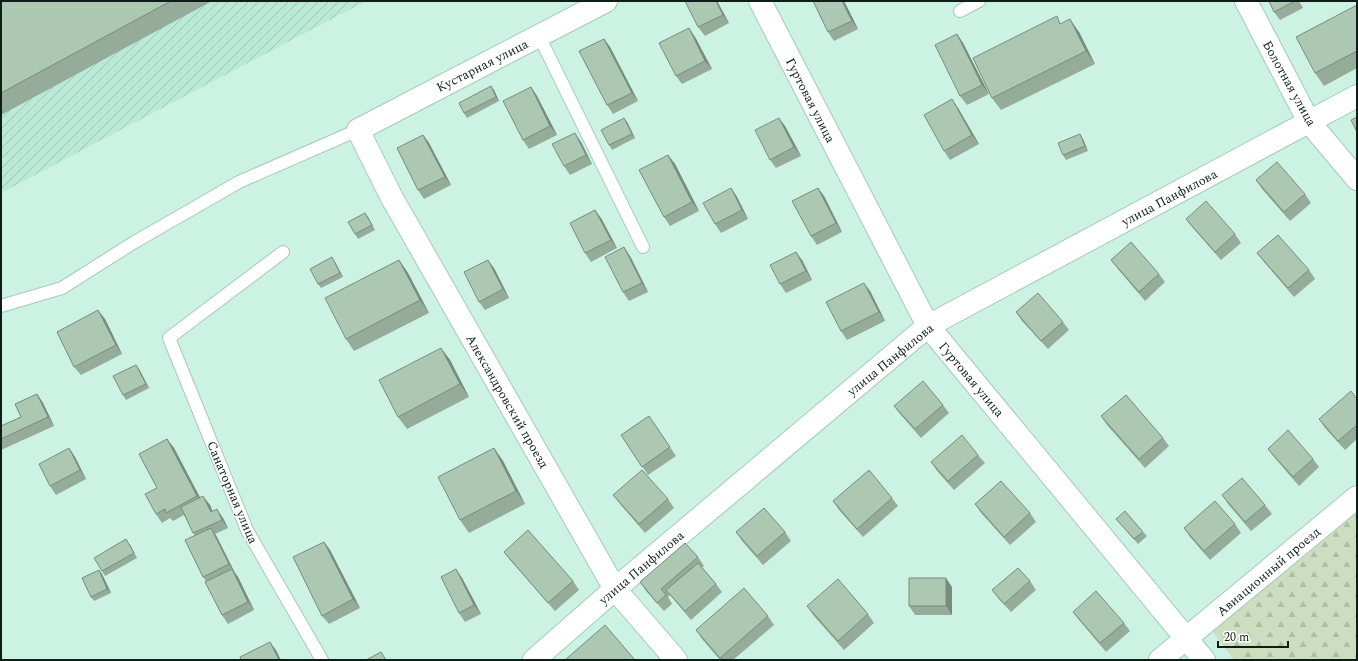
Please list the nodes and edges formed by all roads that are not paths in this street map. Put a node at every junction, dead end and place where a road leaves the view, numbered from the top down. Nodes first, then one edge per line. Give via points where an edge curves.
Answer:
1 (606, 1) edge
2 (760, 1) edge
3 (979, 1) edge
4 (1246, 1) edge
5 (960, 11) dead end
6 (539, 36) junction
7 (1357, 96) edge
8 (1309, 122) junction
9 (358, 130) junction
10 (1357, 179) edge
11 (643, 247) dead end
12 (283, 252) dead end
13 (1, 306) edge
14 (928, 326) junction
15 (1357, 497) edge
16 (616, 589) junction
17 (1186, 638) junction
18 (322, 660) edge
19 (534, 660) edge
20 (676, 660) edge
21 (1160, 660) edge
22 (1204, 660) edge

1 - 6 street, Кустарная улица
2 - 14 street, Гуртовая улица
3 - 5 lane
4 - 8 street, Болотная улица
6 - 9 street, Кустарная улица
6 - 11 lane
7 - 8 street, улица Панфилова
8 - 10 street, Болотная улица
8 - 14 street, улица Панфилова
9 - 13 lane via 239,182 133,243 62,288
9 - 16 street, Александровский проезд via 392,198
12 - 18 lane, Санаторная улица via 169,338 248,530
14 - 16 street, улица Панфилова
14 - 17 street, Гуртовая улица
15 - 17 street, Авиационный проезд
16 - 19 street, улица Панфилова
16 - 20 street, Александровский проезд
17 - 21 street, Авиационный проезд
17 - 22 street, Гуртовая улица

